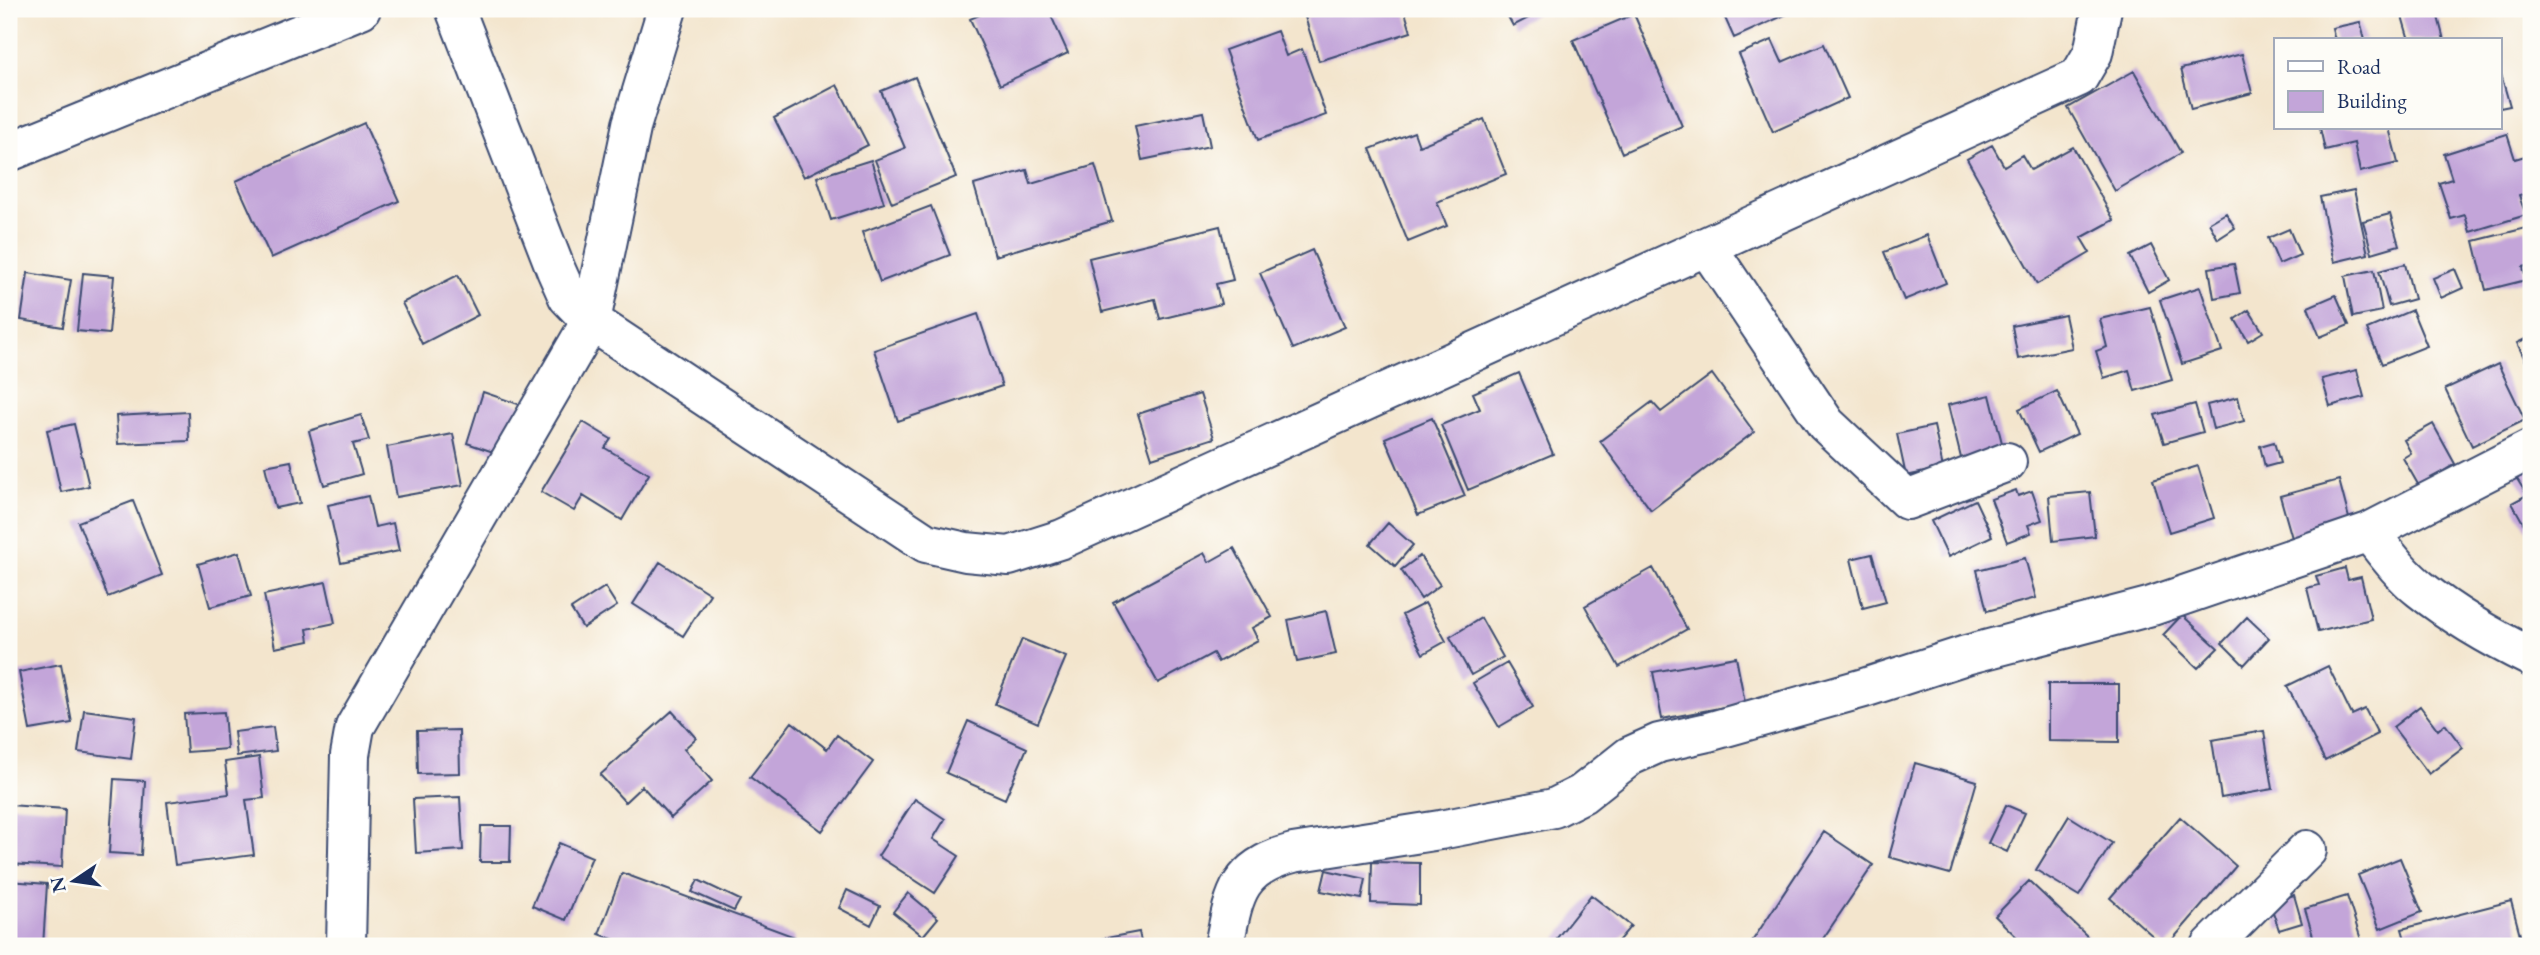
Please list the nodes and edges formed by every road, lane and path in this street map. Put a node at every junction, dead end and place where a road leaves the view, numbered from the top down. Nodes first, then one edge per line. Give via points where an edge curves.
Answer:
1 (360, 9) edge
2 (455, 9) edge
3 (667, 9) edge
4 (2102, 9) edge
5 (9, 152) edge
6 (1707, 247) junction
7 (592, 321) junction
8 (2531, 449) edge
9 (2007, 462) dead end
10 (2369, 532) junction
11 (2531, 657) edge
12 (2308, 850) dead end
13 (346, 946) edge
14 (1224, 946) edge
15 (2211, 946) edge

1 - 5 street
2 - 7 street via 556,270 568,297
3 - 7 street via 632,124
4 - 6 street via 2093,53 2079,77
6 - 7 street via 1062,539 1009,556 926,542
6 - 9 street via 1826,424 1907,500
7 - 13 street via 355,727 350,755
8 - 10 street
10 - 11 street via 2419,588 2495,639
10 - 14 street via 2152,606 1659,743 1630,756 1582,794 1554,808 1271,859 1252,871 1238,890
12 - 15 street

